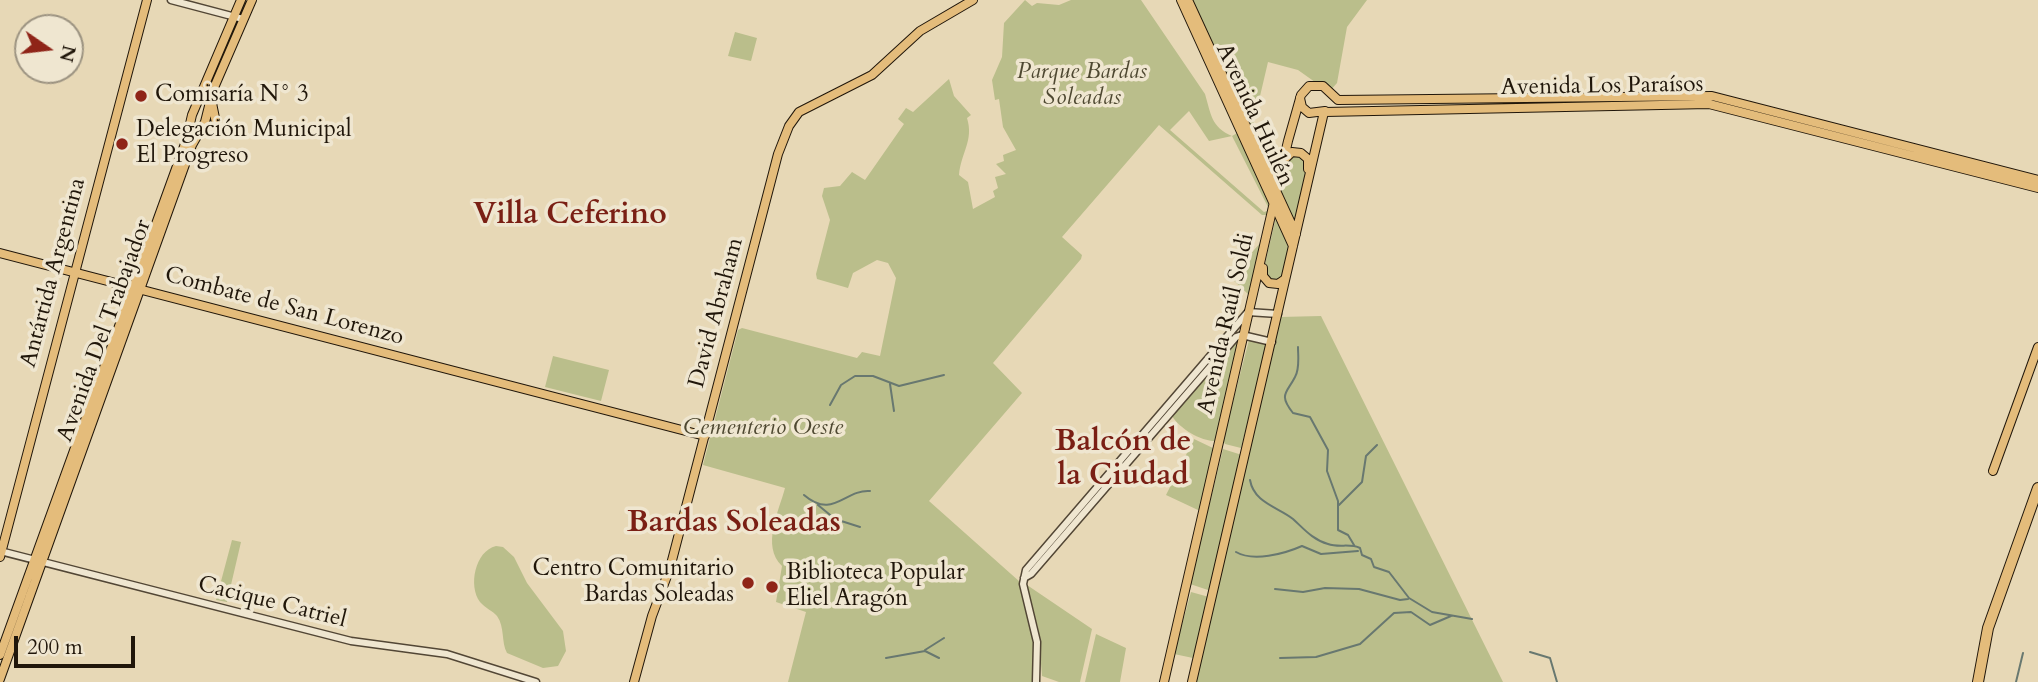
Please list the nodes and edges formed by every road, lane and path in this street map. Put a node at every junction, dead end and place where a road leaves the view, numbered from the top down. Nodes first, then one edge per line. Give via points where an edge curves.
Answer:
1 (147, 0) edge
2 (171, 0) edge
3 (241, 0) edge
4 (252, 0) edge
5 (973, 0) edge
6 (1181, 0) edge
7 (1188, 0) edge
8 (238, 18) junction
9 (1330, 96) junction
10 (1300, 97) junction
11 (209, 104) junction
12 (194, 111) junction
13 (1324, 112) junction
14 (190, 120) junction
15 (216, 124) dead end
16 (203, 126) junction
17 (1284, 160) junction
18 (1280, 176) junction
19 (1270, 180) junction
20 (2038, 180) edge
21 (1308, 183) junction
22 (2038, 188) edge
23 (1276, 194) junction
24 (1274, 204) junction
25 (1296, 234) junction
26 (1293, 246) junction
27 (0, 253) edge
28 (1263, 254) junction
29 (74, 272) junction
30 (1287, 274) junction
31 (137, 289) junction
32 (1251, 310) junction
33 (1278, 314) junction
34 (1245, 336) junction
35 (1272, 342) junction
36 (2038, 347) edge
37 (705, 436) junction
38 (1993, 471) dead end
39 (2038, 488) edge
40 (0, 553) edge
41 (38, 561) junction
42 (1024, 578) junction
43 (0, 655) edge
44 (0, 679) edge
45 (536, 682) edge
46 (634, 682) edge
47 (1036, 682) edge
48 (1164, 682) edge
49 (1192, 682) edge
50 (1978, 682) edge

1 - 29 main road, Antártida Argentina
2 - 8 street
3 - 8 main road, Avenida Del Trabajador
4 - 8 main road, Avenida Del Trabajador
5 - 37 main road, David Abraham via 920,31 872,75 795,116 778,154
6 - 24 main road, Avenida Huilén
7 - 19 main road, Avenida Huilén
8 - 11 main road, Avenida Del Trabajador
9 - 10 main road, Avenida Los Paraísos via 1323,86 1314,84
9 - 13 main road
9 - 20 main road, Avenida Los Paraísos via 1338,100 1714,96
10 - 13 main road via 1307,112
10 - 17 main road, Avenida Raúl Soldi
11 - 12 main road, Avenida Del Trabajador
11 - 12 main road
11 - 15 main road
11 - 16 main road, Avenida Del Trabajador
12 - 14 main road, Avenida Del Trabajador
13 - 21 main road, Avenida Raúl Soldi
13 - 22 main road, Avenida Los Paraísos via 1711,104
14 - 16 main road via 194,126
14 - 31 main road, Avenida Del Trabajador
16 - 31 main road, Avenida Del Trabajador
17 - 18 main road, Avenida Raúl Soldi
17 - 21 main road via 1292,152 1304,154
18 - 19 main road via 1277,181
18 - 23 main road, Avenida Raúl Soldi
19 - 23 main road, Avenida Huilén
21 - 25 main road, Avenida Raúl Soldi
23 - 24 main road, Avenida Raúl Soldi
23 - 25 main road, Avenida Huilén
24 - 26 main road, Avenida Huilén
24 - 28 main road, Avenida Raúl Soldi
25 - 26 main road, Avenida Raúl Soldi
26 - 30 main road, Avenida Raúl Soldi
27 - 29 main road, Combate de San Lorenzo
28 - 30 main road via 1262,273 1267,281 1278,284
28 - 32 main road, Avenida Raúl Soldi
29 - 31 main road, Combate de San Lorenzo
29 - 40 main road, Antártida Argentina
30 - 33 main road, Avenida Raúl Soldi
31 - 37 main road, Combate de San Lorenzo
31 - 41 main road, Avenida Del Trabajador
32 - 33 street
32 - 34 main road, Avenida Raúl Soldi
32 - 42 street via 1026,570
33 - 35 main road, Avenida Raúl Soldi
34 - 35 street
34 - 42 street via 1236,337
34 - 48 main road, Avenida Raúl Soldi
35 - 49 main road, Avenida Raúl Soldi
36 - 38 main road
37 - 46 main road, David Abraham
39 - 50 highway via 1988,628
40 - 41 street, Cacique Catriel
41 - 43 main road, Avenida Del Trabajador
41 - 44 main road, Avenida Del Trabajador
41 - 45 street, Cacique Catriel via 357,642 447,654
42 - 47 street via 1037,642

